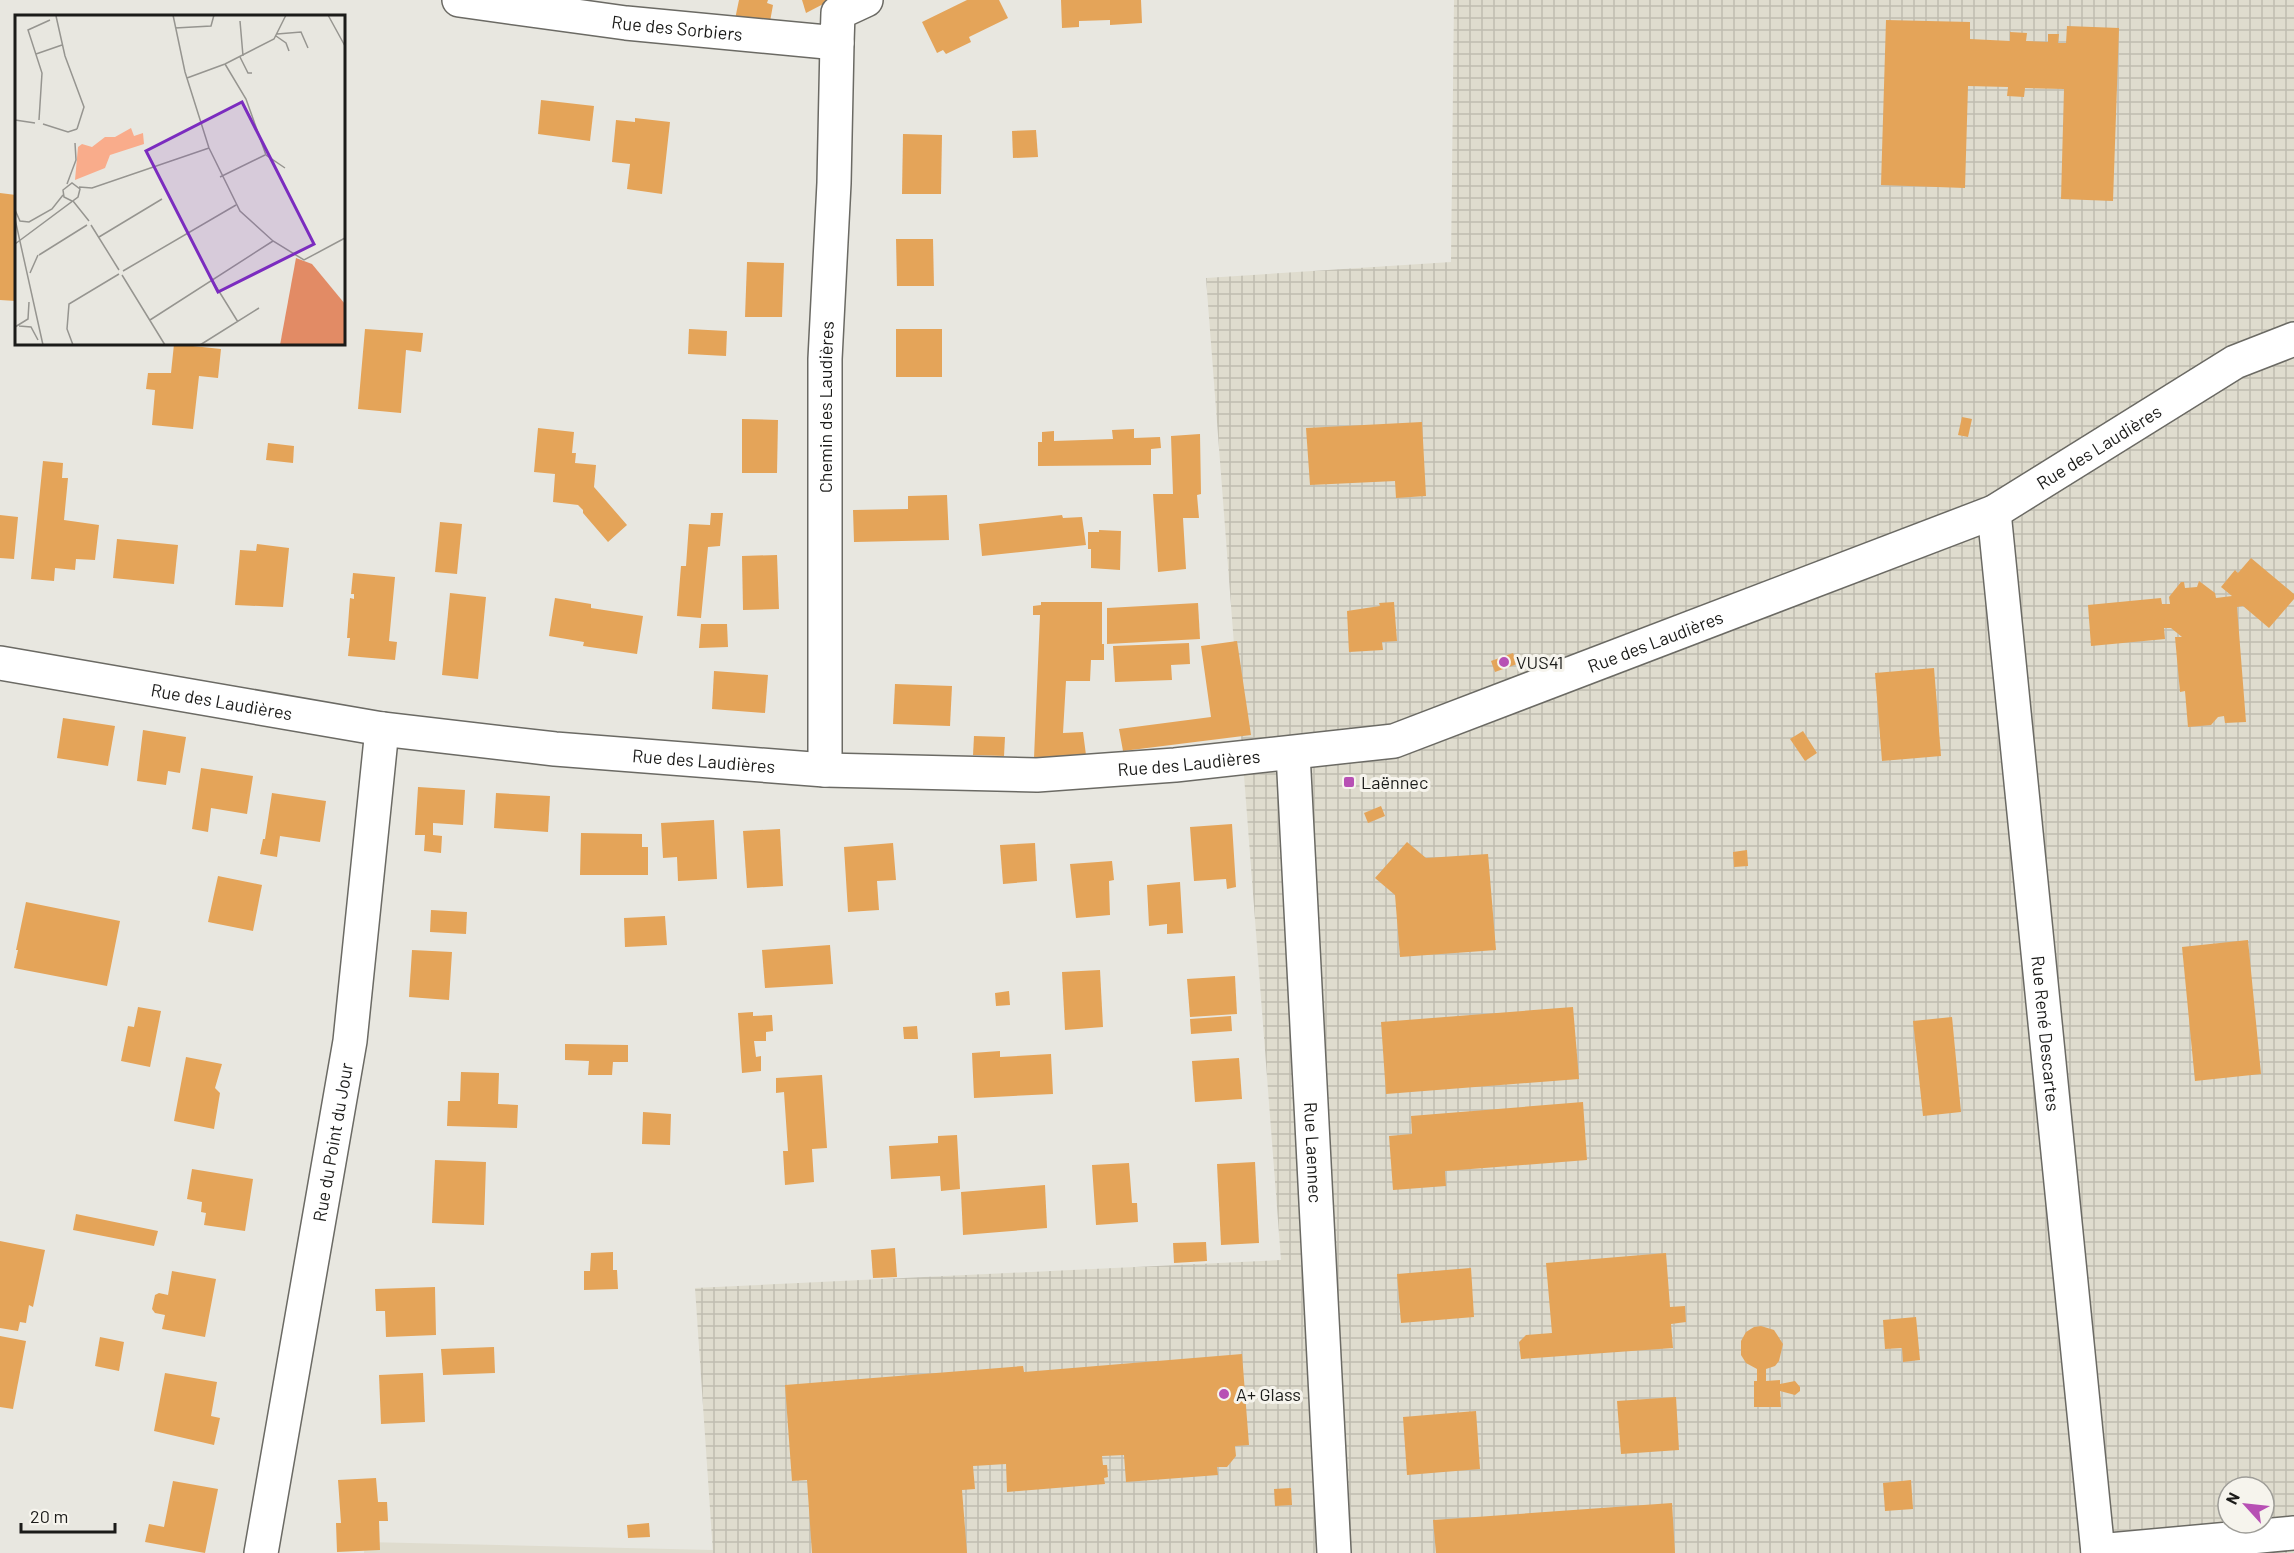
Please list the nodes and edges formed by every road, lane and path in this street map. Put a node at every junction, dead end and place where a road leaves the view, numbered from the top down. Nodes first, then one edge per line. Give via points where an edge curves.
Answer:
1 (459, 0) edge
2 (866, 0) edge
3 (837, 43) junction
4 (2294, 339) edge
5 (1994, 512) junction
6 (0, 663) edge
7 (382, 729) junction
8 (1293, 753) junction
9 (825, 770) junction
10 (2294, 1533) edge
11 (2098, 1552) edge
12 (261, 1553) edge
13 (1334, 1553) edge

1 - 3 street, Rue des Sorbiers via 626,23
2 - 3 street via 838,13
3 - 9 street, Chemin des Laudières via 825,359
4 - 5 street, Rue des Laudières via 2235,362
5 - 8 street, Rue des Laudières via 1394,741
5 - 11 street, Rue René Descartes
6 - 7 street, Rue des Laudières
7 - 9 street, Rue des Laudières
7 - 12 street, Rue du Point du Jour via 350,1041
8 - 9 street, Rue des Laudières via 1037,776
8 - 13 street, Rue Laennec
10 - 11 street

